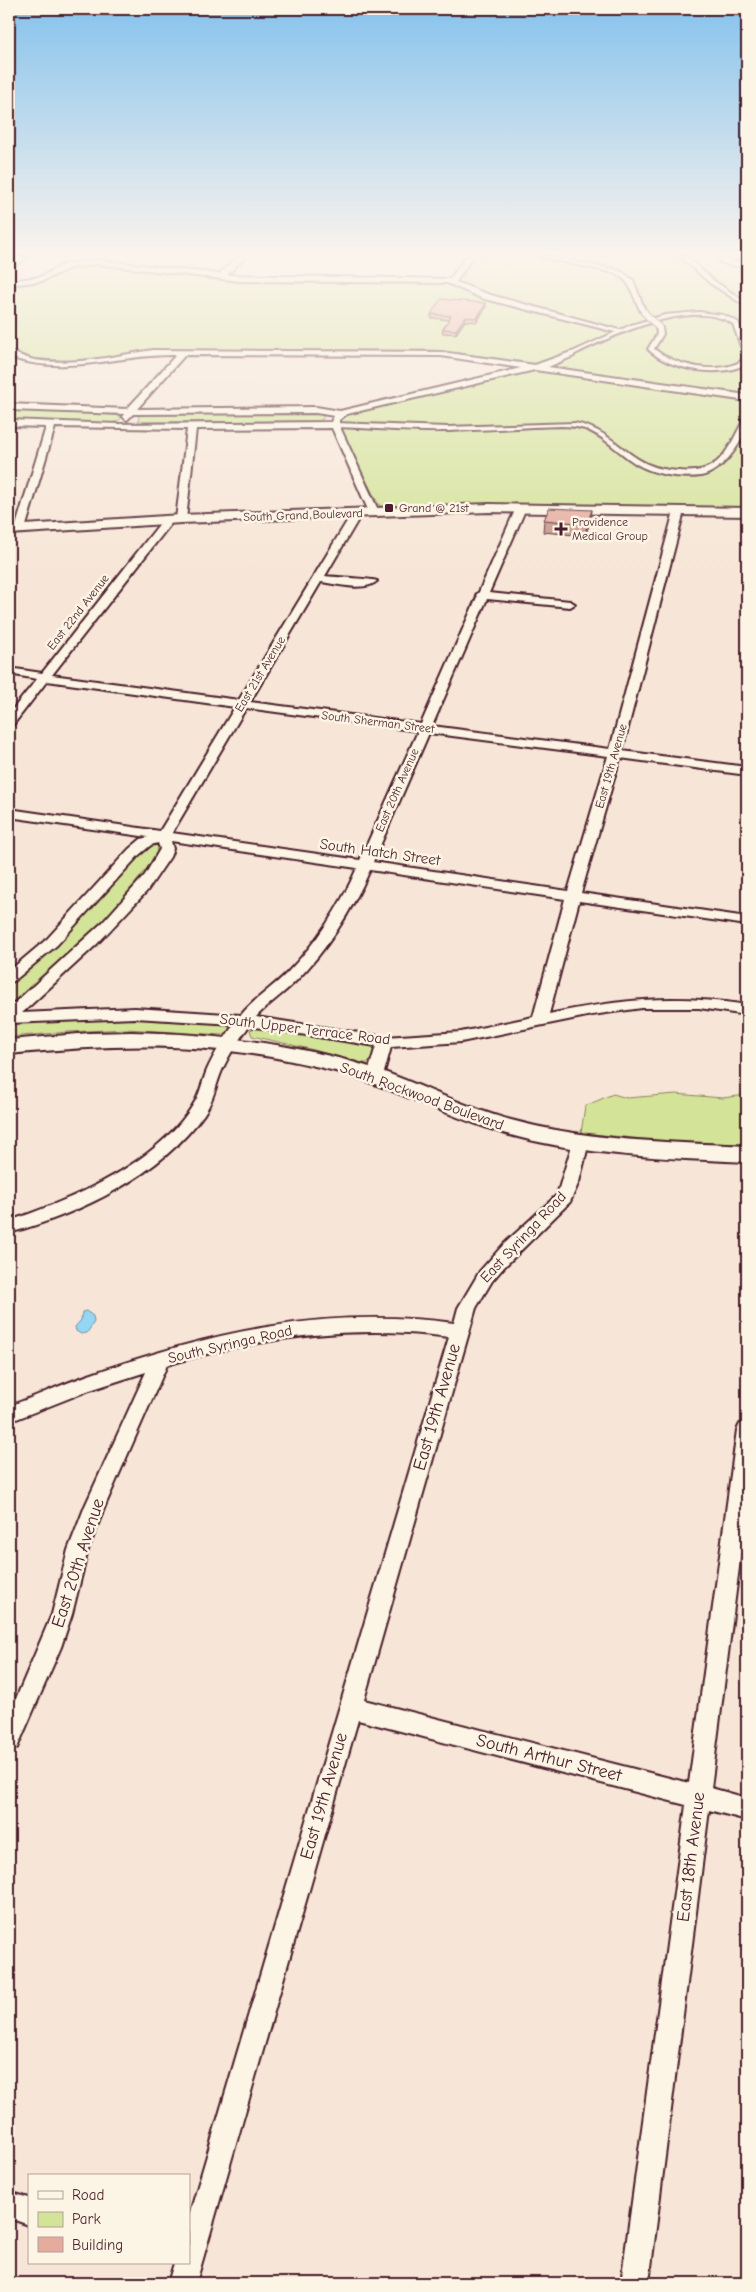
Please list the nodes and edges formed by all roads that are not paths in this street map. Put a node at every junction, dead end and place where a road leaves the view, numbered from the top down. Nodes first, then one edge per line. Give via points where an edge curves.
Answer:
1 (172, 364) edge
2 (512, 364) edge
3 (549, 364) edge
4 (569, 364) edge
5 (684, 364) edge
6 (741, 364) edge
7 (534, 367) junction
8 (585, 374) junction
9 (747, 398) edge
10 (9, 407) edge
11 (129, 412) junction
12 (341, 414) junction
13 (747, 419) edge
14 (9, 423) edge
15 (335, 425) junction
16 (50, 426) junction
17 (192, 426) junction
18 (125, 427) junction
19 (521, 508) junction
20 (679, 511) junction
21 (374, 512) junction
22 (747, 512) edge
23 (357, 513) junction
24 (175, 519) junction
25 (14, 530) edge
26 (317, 578) junction
27 (372, 581) dead end
28 (481, 595) junction
29 (570, 604) dead end
30 (9, 672) edge
31 (45, 676) junction
32 (242, 704) junction
33 (9, 722) edge
34 (424, 728) junction
35 (615, 753) junction
36 (747, 771) edge
37 (9, 813) edge
38 (163, 837) junction
39 (364, 866) junction
40 (573, 896) junction
41 (747, 921) edge
42 (9, 978) edge
43 (747, 1010) edge
44 (9, 1017) edge
45 (245, 1020) junction
46 (540, 1020) junction
47 (385, 1042) junction
48 (231, 1044) junction
49 (9, 1047) edge
50 (375, 1076) junction
51 (581, 1142) junction
52 (747, 1154) edge
53 (9, 1227) edge
54 (459, 1331) junction
55 (161, 1359) junction
56 (9, 1414) edge
57 (747, 1430) edge
58 (350, 1707) junction
59 (9, 1740) edge
60 (699, 1797) junction
61 (747, 1809) edge
62 (9, 2205) edge
63 (28, 2212) edge
64 (190, 2259) edge
65 (188, 2264) edge
66 (182, 2283) edge
67 (635, 2283) edge

1 - 11 street
2 - 7 street
3 - 7 street
4 - 8 street
5 - 6 street, bridge via 716,369 735,368
7 - 8 street
7 - 12 street
8 - 9 street
10 - 11 street
11 - 12 street via 308,410
11 - 18 street
12 - 15 street via 335,419
13 - 15 street via 720,466 707,474 694,475 643,465 599,432 578,425 425,429
14 - 16 street
15 - 17 street
15 - 21 street
16 - 18 street
16 - 25 street
17 - 18 street
17 - 24 street
19 - 20 main road, South Grand Boulevard
19 - 21 main road, South Grand Boulevard
19 - 28 street, East 20th Avenue
20 - 22 main road, South Grand Boulevard
20 - 35 street, East 19th Avenue
21 - 23 main road, South Grand Boulevard
23 - 24 main road, South Grand Boulevard
23 - 26 street, East 21st Avenue
24 - 25 main road, South Grand Boulevard
24 - 31 street, East 22nd Avenue
26 - 27 street via 356,583
26 - 32 street, East 21st Avenue
28 - 29 street
28 - 34 street, East 20th Avenue
30 - 31 street, South Sherman Street
31 - 32 street, South Sherman Street
31 - 33 street, East 22nd Avenue
32 - 34 street, South Sherman Street
32 - 38 street, East 21st Avenue
34 - 35 street, South Sherman Street
34 - 39 street, East 20th Avenue
35 - 36 street, South Sherman Street
35 - 40 street, East 19th Avenue
37 - 38 street, South Hatch Street
38 - 39 street, South Hatch Street
38 - 42 street via 146,842 134,852 52,942
38 - 44 street via 166,849 163,858 120,914
39 - 40 street, South Hatch Street
39 - 45 street, East 20th Avenue via 355,888 326,936 296,972
40 - 41 street, South Hatch Street
40 - 46 street, East 19th Avenue
43 - 46 street, South Upper Terrace Road via 699,1003 642,1003
44 - 45 street, South Upper Terrace Road via 135,1013
45 - 47 street, South Upper Terrace Road
45 - 48 street, East 20th Avenue
46 - 47 street, South Upper Terrace Road via 461,1036
47 - 50 street
48 - 49 street, South Rockwood Boulevard via 150,1038 67,1039
48 - 50 street, South Rockwood Boulevard via 274,1050
48 - 53 street via 217,1065 200,1107 172,1140 113,1183 34,1220
50 - 51 street, South Rockwood Boulevard via 494,1124
51 - 52 street, South Rockwood Boulevard
51 - 54 street, East Syringa Road via 564,1198 486,1273 474,1291
54 - 55 street, South Syringa Road via 426,1324 391,1322 313,1326 262,1334
54 - 58 street, East 19th Avenue
55 - 56 street, South Syringa Road
55 - 59 street, East 20th Avenue via 95,1506 78,1550 50,1647
57 - 60 street, East 18th Avenue
58 - 60 street, South Arthur Street
58 - 64 street, East 19th Avenue
60 - 61 street, South Arthur Street
60 - 67 street, East 18th Avenue
62 - 63 street
65 - 66 street, East 19th Avenue

